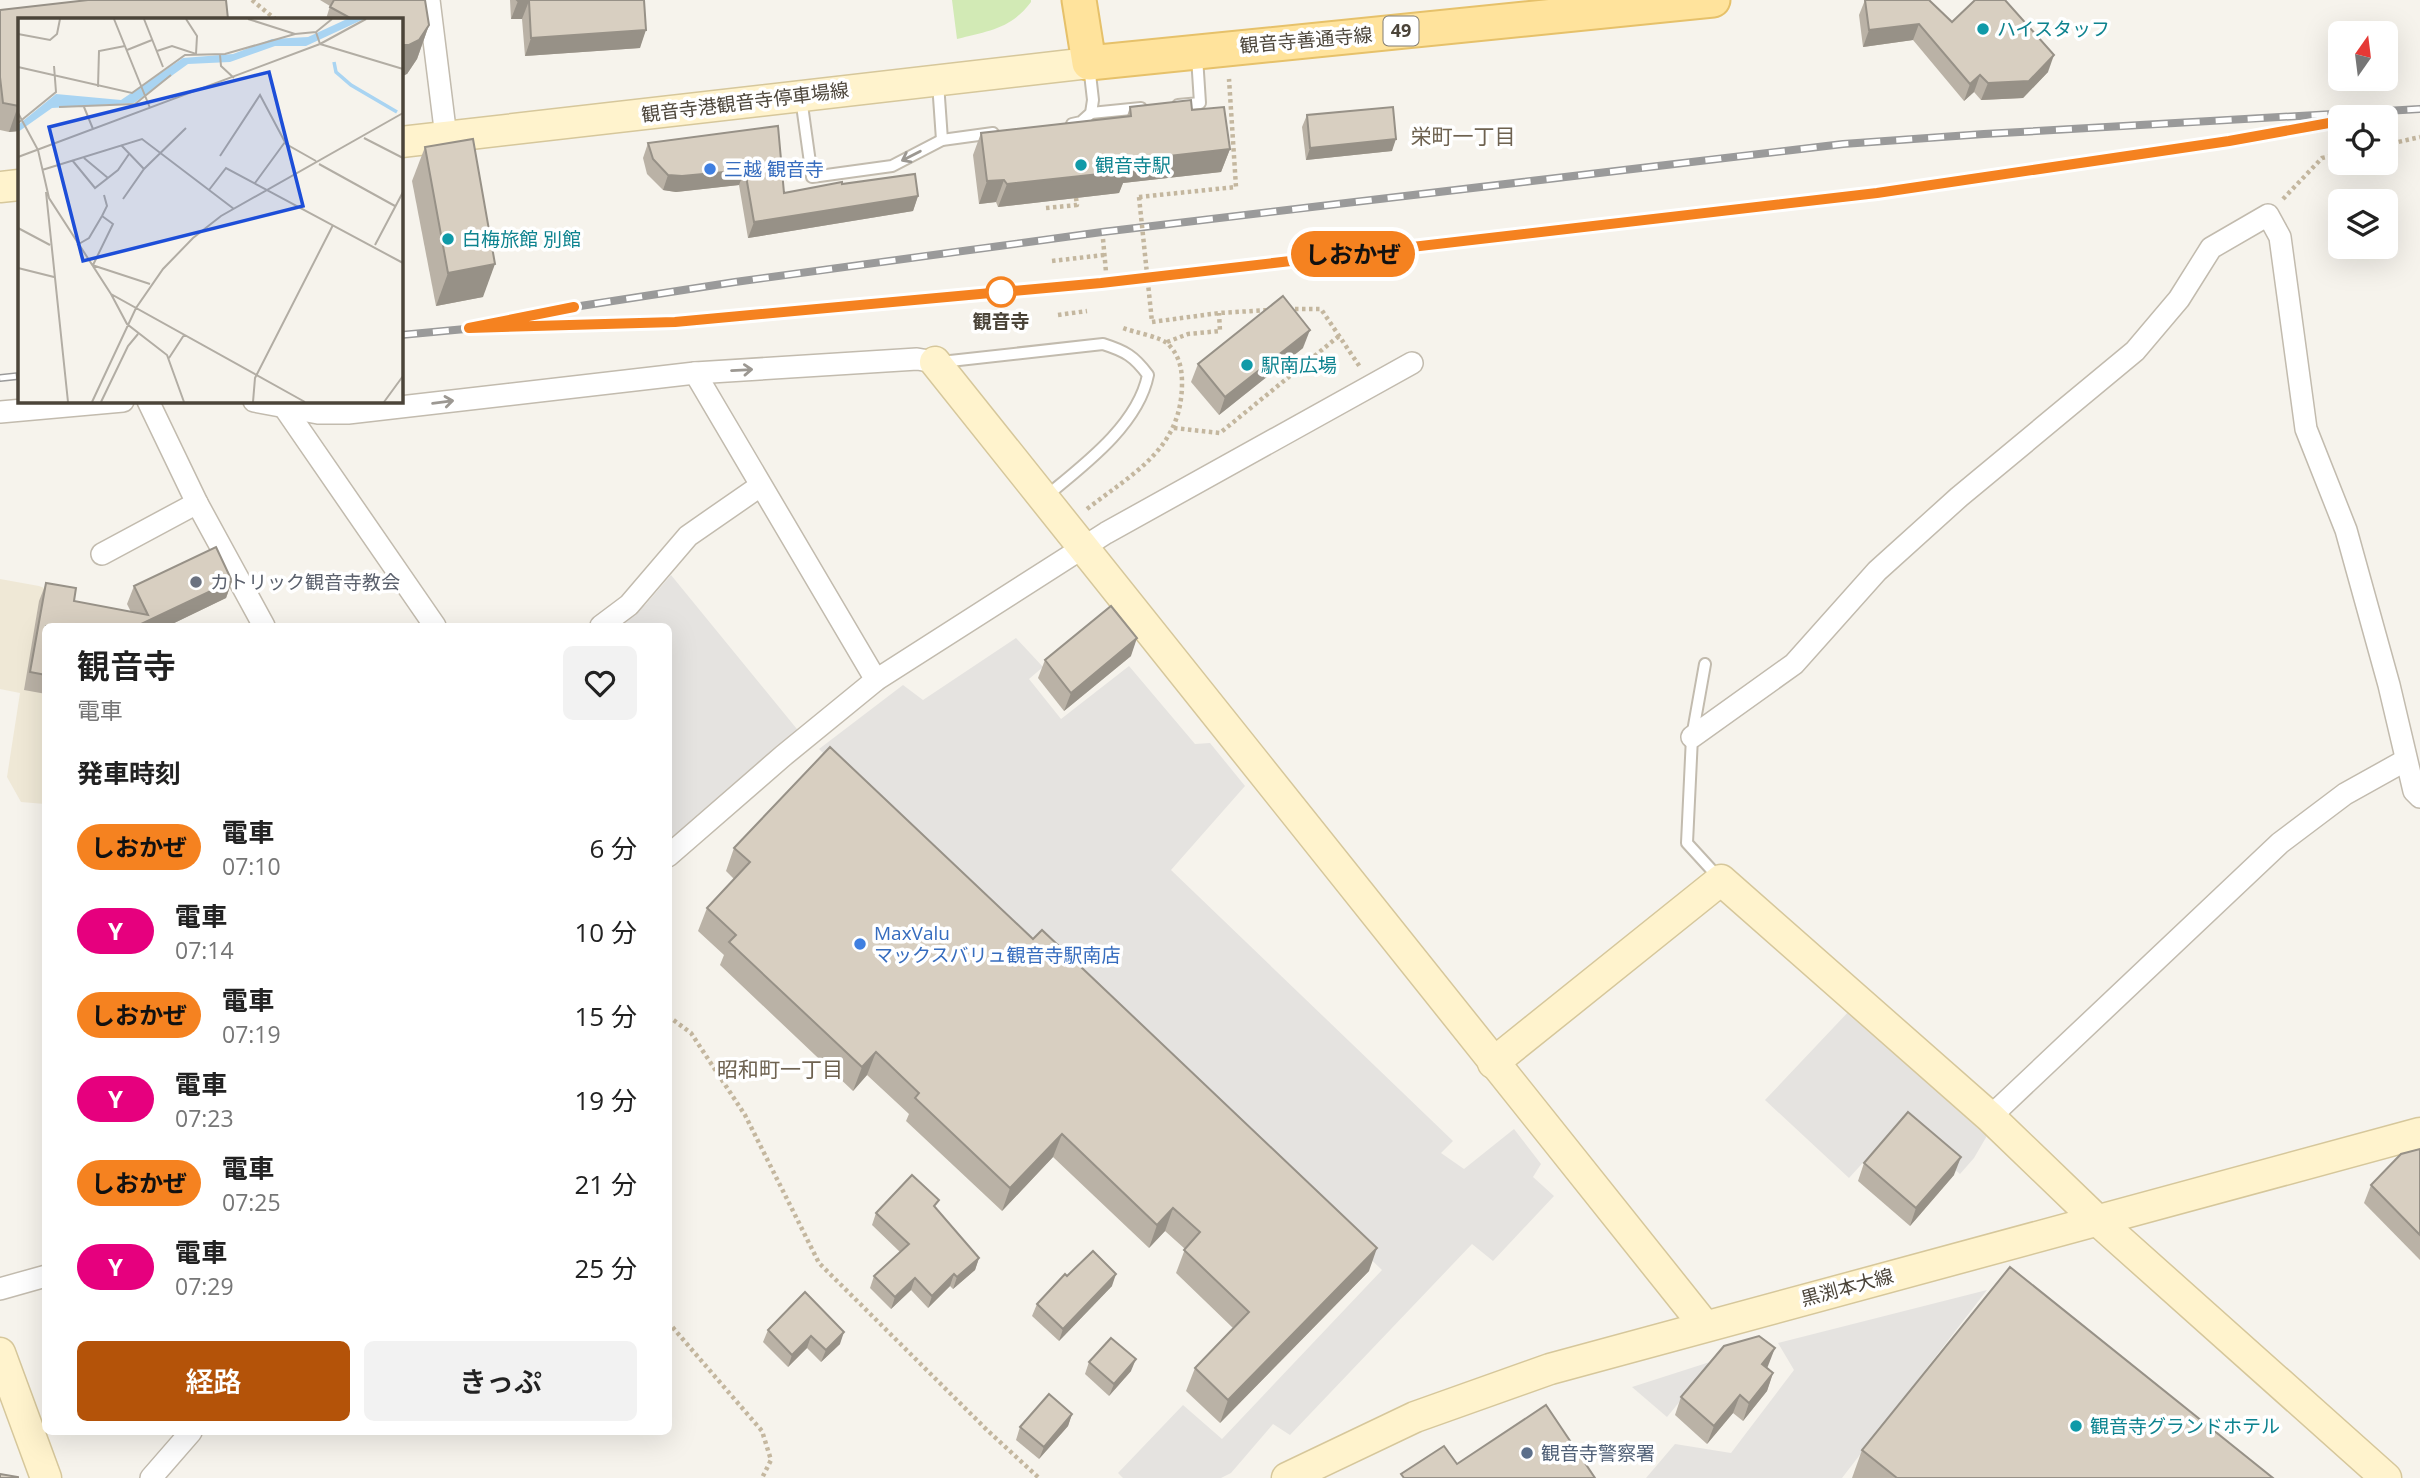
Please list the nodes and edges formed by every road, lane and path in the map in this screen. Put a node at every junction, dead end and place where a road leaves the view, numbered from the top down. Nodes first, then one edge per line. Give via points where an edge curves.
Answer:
1 (253, 0) edge
2 (429, 0) edge
3 (1079, 0) edge
4 (1713, 0) edge
5 (274, 18) edge
6 (1196, 51) junction
7 (1089, 63) junction
8 (1229, 75) dead end
9 (938, 80) junction
10 (801, 96) junction
11 (1162, 106) edge
12 (1149, 108) edge
13 (1091, 113) junction
14 (1054, 126) edge
15 (998, 133) edge
16 (446, 136) junction
17 (2420, 137) edge
18 (942, 140) junction
19 (402, 142) edge
20 (2398, 142) edge
21 (2328, 157) edge
22 (18, 185) edge
23 (0, 187) edge
24 (1076, 198) edge
25 (1046, 208) dead end
26 (2268, 215) junction
27 (1102, 239) dead end
28 (1104, 255) junction
29 (1052, 261) dead end
30 (1106, 272) dead end
31 (1087, 311) dead end
32 (1219, 313) junction
33 (1058, 315) dead end
34 (1115, 326) dead end
35 (1339, 336) junction
36 (1167, 343) junction
37 (934, 362) junction
38 (1412, 363) dead end
39 (695, 373) junction
40 (1373, 384) junction
41 (112, 402) edge
42 (148, 402) edge
43 (259, 402) edge
44 (284, 407) junction
45 (0, 412) edge
46 (1174, 428) junction
47 (760, 486) junction
48 (1043, 499) junction
49 (197, 503) junction
50 (1086, 509) dead end
51 (1082, 548) junction
52 (102, 554) dead end
53 (262, 623) edge
54 (433, 623) edge
55 (605, 623) edge
56 (1705, 664) dead end
57 (876, 680) junction
58 (1692, 737) junction
59 (2406, 760) junction
60 (2420, 797) edge
61 (672, 853) edge
62 (1721, 880) junction
63 (672, 1019) edge
64 (1493, 1063) junction
65 (1990, 1117) junction
66 (2420, 1133) edge
67 (2097, 1220) junction
68 (42, 1277) edge
69 (0, 1289) edge
70 (1705, 1325) junction
71 (672, 1327) edge
72 (0, 1353) edge
73 (188, 1435) edge
74 (46, 1478) edge
75 (151, 1478) edge
76 (762, 1478) edge
77 (1039, 1478) edge
78 (1287, 1478) edge
79 (2386, 1478) edge

1 - 5 path
2 - 16 street
3 - 7 main road
4 - 6 main road, 観音寺善通寺線 / 49
6 - 7 main road, 観音寺善通寺線 / 49
6 - 11 lane via 1200,103
7 - 9 street, 観音寺港観音寺停車場線
7 - 13 lane
8 - 32 path, bridge via 1236,187 1139,197 1152,321
9 - 10 street, 観音寺港観音寺停車場線
9 - 18 lane
10 - 16 street, 観音寺港観音寺停車場線
18 -> 10 lane via 892,166 812,177
12 - 13 lane
13 - 14 lane via 1081,122
15 - 18 lane
16 - 19 street, 観音寺港観音寺停車場線
17 - 20 path
21 - 26 path
22 - 23 street
24 - 25 path via 1077,205
26 - 58 street via 2211,248 2179,299 2135,351 1877,570 1794,664
26 - 59 street via 2280,237 2306,429 2346,530
27 - 28 path
28 - 29 path
28 - 30 path
31 - 33 path
32 - 35 path via 1321,309
32 - 36 path via 1220,331 1188,334
34 - 36 path
35 - 40 path
35 - 46 path via 1220,433
36 - 46 path via 1182,365 1182,400
39 -> 37 street via 917,359
37 - 48 street
37 - 48 lane via 1103,344 1126,351 1141,365 1148,375 1144,393 1126,423
38 - 40 street
44 -> 39 street via 348,413
39 - 47 street
40 - 51 street
41 - 45 street
42 - 49 street
43 - 44 street
44 - 54 street
46 - 50 path via 1155,456
47 - 55 street via 688,536 629,604
47 - 57 street
48 - 51 street
49 - 52 street
49 - 53 street
51 - 57 street
51 - 64 street
56 - 58 lane
57 - 61 street
58 - 62 lane via 1687,844
59 - 60 street
59 - 65 street via 2345,794 2280,843
62 - 64 street
62 - 65 street
63 - 77 path via 691,1033 745,1115 819,1263
64 - 70 street
65 - 67 street
66 - 67 street, 黒渕本大線
67 - 70 street, 黒渕本大線
67 - 79 street
68 - 69 street
70 - 78 street, 黒渕本大線 via 1550,1369 1415,1417
71 - 76 path via 762,1431 771,1460
72 - 74 street
73 - 75 street

